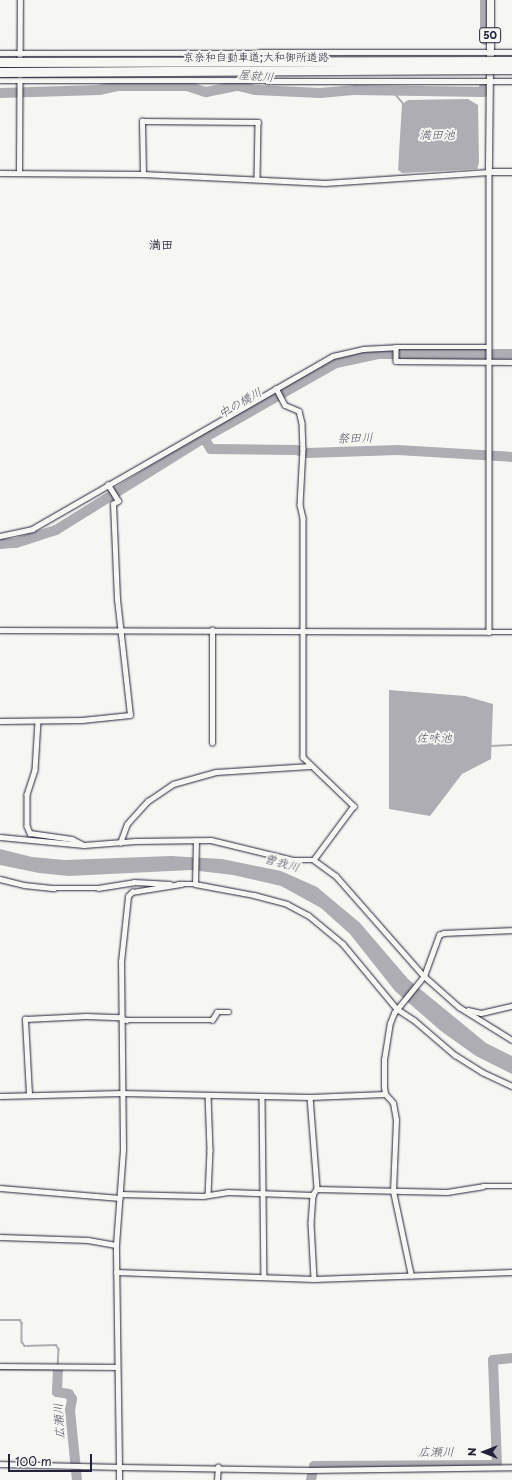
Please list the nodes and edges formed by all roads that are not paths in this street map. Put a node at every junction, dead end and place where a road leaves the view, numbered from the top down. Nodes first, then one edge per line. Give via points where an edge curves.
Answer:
1 (20, 0) edge
2 (490, 0) edge
3 (490, 52) junction
4 (512, 52) edge
5 (0, 53) edge
6 (20, 53) junction
7 (512, 61) edge
8 (0, 62) edge
9 (512, 69) edge
10 (490, 70) joint
11 (0, 72) edge
12 (0, 80) edge
13 (20, 80) junction
14 (490, 81) junction
15 (512, 81) edge
16 (489, 172) junction
17 (512, 172) edge
18 (0, 173) edge
19 (19, 173) junction
20 (143, 174) junction
21 (257, 179) junction
22 (396, 347) junction
23 (488, 347) junction
24 (488, 361) junction
25 (512, 362) edge
26 (277, 388) junction
27 (109, 486) junction
28 (0, 536) edge
29 (0, 630) edge
30 (120, 630) junction
31 (212, 630) junction
32 (303, 630) junction
33 (489, 632) junction
34 (512, 632) edge
35 (0, 721) edge
36 (38, 721) junction
37 (212, 743) dead end
38 (310, 766) junction
39 (0, 837) edge
40 (120, 843) junction
41 (196, 843) junction
42 (84, 845) junction
43 (314, 860) junction
44 (0, 879) edge
45 (195, 882) junction
46 (181, 884) junction
47 (512, 930) edge
48 (423, 977) junction
49 (512, 1006) edge
50 (459, 1007) junction
51 (397, 1009) junction
52 (229, 1012) dead end
53 (123, 1019) junction
54 (512, 1040) edge
55 (512, 1086) edge
56 (122, 1093) junction
57 (30, 1094) junction
58 (385, 1094) junction
59 (208, 1095) junction
60 (0, 1096) edge
61 (262, 1096) junction
62 (310, 1097) junction
63 (512, 1186) edge
64 (0, 1188) edge
65 (317, 1189) junction
66 (393, 1191) junction
67 (264, 1193) junction
68 (208, 1195) junction
69 (314, 1195) junction
70 (120, 1196) junction
71 (0, 1237) edge
72 (116, 1245) junction
73 (116, 1272) junction
74 (512, 1272) edge
75 (411, 1276) junction
76 (264, 1277) junction
77 (314, 1279) junction
78 (0, 1366) edge
79 (117, 1367) junction
80 (0, 1464) edge
81 (119, 1467) junction
82 (218, 1467) junction
83 (512, 1467) edge
84 (119, 1480) edge
85 (217, 1480) edge

1 - 6 street
2 - 3 main road, 50
3 - 4 street
3 - 6 street
3 - 10 main road, 50
5 - 6 street
6 - 13 street
7 - 8 highway, 京奈和自動車道;大和御所道路, bridge
9 - 11 highway, 京奈和自動車道;大和御所道路, bridge
10 - 14 street
12 - 13 street
13 - 14 street
13 - 19 street
14 - 15 street
14 - 16 street
16 - 17 street
16 - 21 street via 325,183
16 - 23 street
18 - 19 street
19 - 20 street
20 - 21 street
20 - 21 street via 142,121 258,122
22 - 23 street
22 - 24 street via 396,359
22 - 26 street via 363,349 333,356
23 - 24 street
24 - 25 street
24 - 33 street
26 - 27 street
26 - 32 street via 285,405 299,411 302,416 300,504 303,518
27 - 28 street via 32,529
27 - 30 street via 117,500 113,504
29 - 30 street
30 - 31 street
30 - 36 street via 130,715
31 - 32 street
31 - 37 street
32 - 33 street
32 - 38 street via 303,757
33 - 34 street
35 - 36 street
36 - 42 street via 35,770 27,794 27,826 30,833 72,839
38 - 40 street via 216,772 173,784 148,802 127,824
38 - 43 street via 354,806
39 - 42 street
40 - 41 street
40 - 42 street
41 - 43 street via 236,845 293,860
41 - 45 street
43 - 48 street via 341,880
44 - 46 street via 54,888 98,888 134,882
45 - 46 street
45 - 51 street via 278,901 308,915 344,944
46 - 53 street via 132,892 128,896 120,962
47 - 48 street via 439,935
48 - 50 street
48 - 51 street
49 - 50 street via 481,1013
50 - 54 street
51 - 55 street via 455,1055 482,1072
51 - 58 street via 390,1023 384,1060
52 - 53 street via 217,1012 212,1020
53 - 56 street
53 - 57 street via 86,1016 25,1019
56 - 57 street
56 - 59 street
56 - 70 street
57 - 60 street
58 - 62 street
58 - 66 street via 392,1103 396,1120
59 - 61 street
59 - 68 street
61 - 62 street
61 - 67 street
62 - 65 street
63 - 66 street via 498,1185 447,1192
64 - 70 street
65 - 66 street
65 - 69 street
66 - 75 street
67 - 68 street via 228,1192
67 - 69 street
67 - 76 street
68 - 70 street
69 - 77 street via 311,1223
70 - 72 street
71 - 72 street via 88,1240
72 - 73 street
73 - 76 street
73 - 79 street
74 - 75 street
75 - 77 street
76 - 77 street
78 - 79 street
79 - 81 street
80 - 81 street
81 - 82 street
81 - 84 street
82 - 83 street via 309,1470
82 - 85 street

